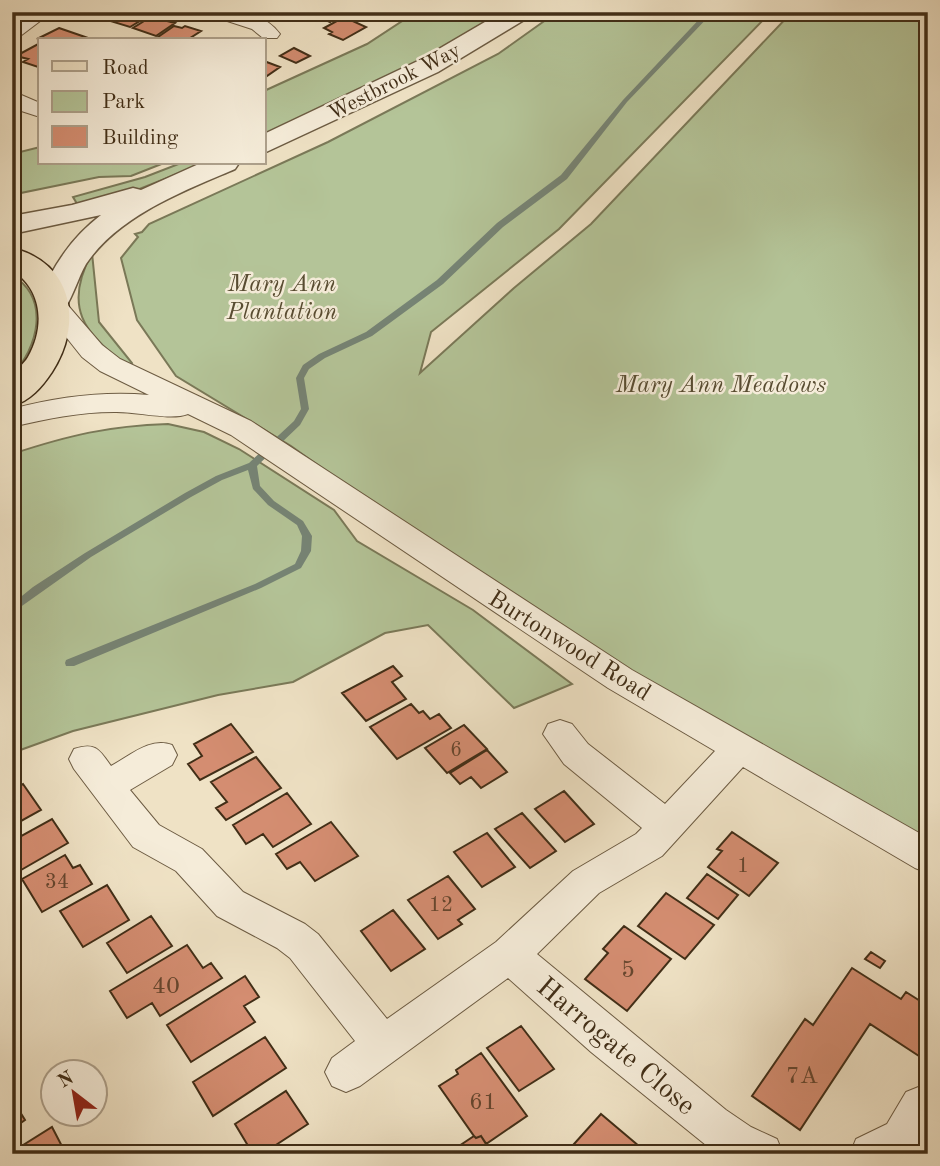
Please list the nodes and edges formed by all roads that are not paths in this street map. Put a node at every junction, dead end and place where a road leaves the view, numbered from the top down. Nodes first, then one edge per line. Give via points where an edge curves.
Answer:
1 (42, 12) edge
2 (219, 12) edge
3 (520, 12) edge
4 (13, 31) edge
5 (271, 35) dead end
6 (12, 98) edge
7 (38, 109) edge
8 (266, 144) edge
9 (223, 164) edge
10 (188, 179) junction
11 (12, 225) edge
12 (12, 257) edge
13 (55, 305) junction
14 (12, 395) edge
15 (12, 418) edge
16 (221, 418) junction
17 (560, 734) dead end
18 (740, 748) junction
19 (160, 755) dead end
20 (667, 827) junction
21 (928, 857) edge
22 (510, 954) junction
23 (383, 1045) junction
24 (346, 1072) dead end
25 (762, 1154) edge

1 - 4 street
2 - 5 street via 259,25
3 - 8 street, Westbrook Way via 429,66
6 - 7 street
9 - 10 street
10 - 11 street via 98,207
10 - 13 street via 97,233 69,267
12 - 13 main road via 38,275
13 - 14 main road via 55,336 41,365
13 - 16 street, Burtonwood Road via 92,351 110,365
15 - 16 street, Burtonwood Road via 98,402 149,403
16 - 18 street, Burtonwood Road via 620,679
17 - 20 street via 576,754
18 - 20 street
18 - 21 street, Burtonwood Road
19 - 23 street via 96,772 146,836 190,860 230,904 304,946
20 - 22 street via 634,855 586,882
22 - 23 street
22 - 25 street, Harrogate Close via 564,1005 709,1122
23 - 24 street

